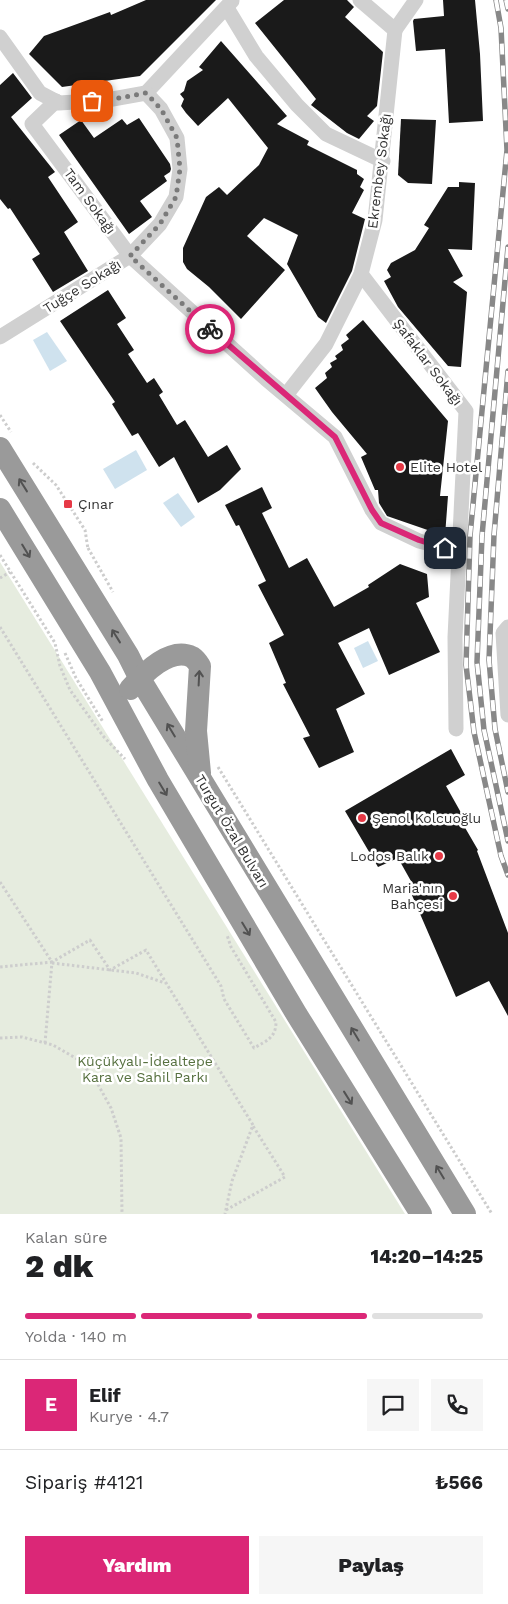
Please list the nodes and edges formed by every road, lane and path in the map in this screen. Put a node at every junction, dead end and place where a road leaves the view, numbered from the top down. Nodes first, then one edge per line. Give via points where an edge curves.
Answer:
1 (360, 0) edge
2 (416, 0) edge
3 (230, 4) edge
4 (395, 30) junction
5 (0, 37) edge
6 (146, 93) junction
7 (56, 101) junction
8 (383, 160) junction
9 (130, 256) junction
10 (361, 274) junction
11 (0, 337) edge
12 (286, 395) junction
13 (0, 415) edge
14 (7, 442) edge
15 (28, 459) dead end
16 (0, 509) edge
17 (458, 552) junction
18 (0, 555) edge
19 (91, 556) dead end
20 (10, 572) junction
21 (0, 578) edge
22 (0, 626) edge
23 (508, 627) edge
24 (140, 679) junction
25 (123, 715) junction
26 (508, 715) edge
27 (456, 729) dead end
28 (126, 761) dead end
29 (200, 779) junction
30 (238, 799) dead end
31 (0, 882) edge
32 (225, 929) dead end
33 (52, 962) junction
34 (0, 967) edge
35 (110, 970) junction
36 (165, 983) junction
37 (0, 1038) edge
38 (45, 1043) junction
39 (253, 1125) junction
40 (225, 1212) edge
41 (122, 1214) edge
42 (421, 1214) edge
43 (465, 1214) edge
44 (492, 1214) edge

1 - 4 street
2 - 4 street
3 - 6 street
3 - 8 street via 256,56 297,105 326,134
4 - 8 street, Ekrembey Sokağı
5 - 7 street via 40,93
6 - 7 street via 108,100
6 - 9 street, Tuğçe Sokağı via 161,109 177,138 180,169 176,197 160,224
7 - 9 street, Tam Sokağı via 32,124
8 - 10 street, Ekrembey Sokağı via 375,220
9 - 11 street, Tuğçe Sokağı
9 - 12 street, Tam Sokağı
10 - 12 street, Ekrembey Sokağı via 326,344
10 - 17 street, Şafaklar Sokağı via 466,411
12 - 17 street, Tam Sokağı via 335,437 381,523 419,540
13 - 14 path
24 -> 14 highway, Turgut Özal Bulvarı
15 - 19 path via 56,484 84,530
16 -> 25 highway
17 - 27 street, Şafaklar Sokağı
18 - 20 path
20 - 21 path
20 - 28 path via 54,643 70,690 103,736
22 - 32 path via 221,986 224,999 254,1048 270,1039 276,1030 276,1022 231,947
23 - 26 street via 504,633
24 - 25 highway via 124,698
29 -> 24 highway, Turgut Özal Bulvarı
29 -> 24 highway via 196,731 200,666 193,658 172,656
25 -> 42 highway via 287,998
43 -> 29 highway, Turgut Özal Bulvarı
30 - 44 path
31 - 33 path
33 - 34 path
33 - 35 path
33 - 35 path via 90,940
33 - 38 path
35 - 36 path via 136,973
35 - 36 path via 146,950
36 - 39 path
37 - 38 path via 22,1037
38 - 41 path via 53,1044 79,1060 95,1079 111,1108 121,1138
39 - 40 path via 232,1181
39 - 40 path via 285,1177

